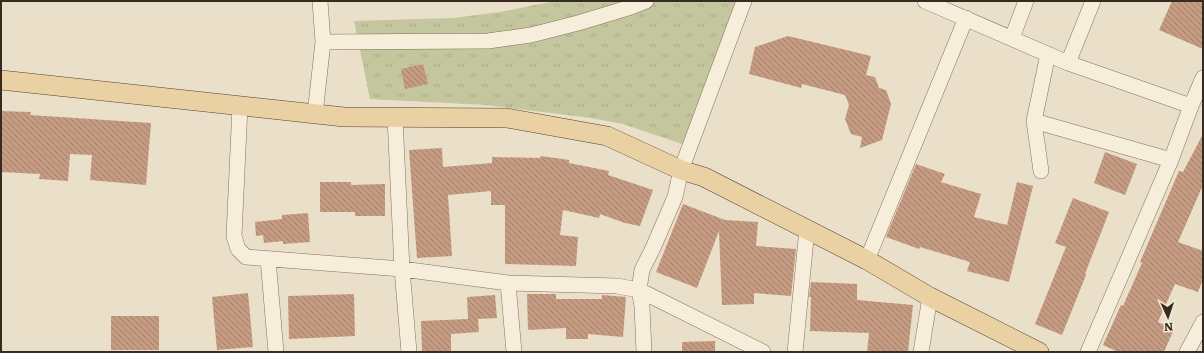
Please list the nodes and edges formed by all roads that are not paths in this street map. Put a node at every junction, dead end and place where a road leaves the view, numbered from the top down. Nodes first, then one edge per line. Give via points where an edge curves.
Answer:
1 (320, 1) edge
2 (646, 1) edge
3 (744, 1) edge
4 (925, 1) edge
5 (1026, 1) edge
6 (1093, 1) edge
7 (966, 18) junction
8 (1012, 38) junction
9 (323, 42) junction
10 (1048, 54) junction
11 (1068, 63) junction
12 (1, 80) edge
13 (1201, 88) edge
14 (240, 106) junction
15 (1191, 106) junction
16 (315, 114) junction
17 (395, 117) junction
18 (1034, 121) junction
19 (1171, 160) junction
20 (681, 170) junction
21 (1041, 171) dead end
22 (807, 230) junction
23 (268, 259) junction
24 (868, 260) junction
25 (402, 269) junction
26 (508, 283) junction
27 (639, 290) junction
28 (930, 297) junction
29 (1203, 322) edge
30 (276, 352) edge
31 (408, 352) edge
32 (514, 352) edge
33 (644, 352) edge
34 (763, 352) edge
35 (795, 352) edge
36 (921, 352) edge
37 (1039, 352) edge
38 (1088, 352) edge
39 (1187, 352) edge

1 - 9 street
2 - 9 street via 531,35 488,41
3 - 20 street
4 - 7 street
5 - 8 street
6 - 11 street
7 - 8 street
7 - 24 street
8 - 10 street
9 - 16 street
10 - 11 street
10 - 18 street
11 - 15 street
12 - 14 main road
13 - 15 street
14 - 16 main road
14 - 23 street via 234,236 238,249 246,257
15 - 19 street
16 - 17 main road
17 - 20 main road via 507,118 607,136
17 - 25 street
18 - 19 street
18 - 21 street
19 - 38 street
20 - 22 main road via 704,177
20 - 27 street via 675,197 642,270
22 - 24 main road
22 - 35 street
23 - 25 street
23 - 30 street
24 - 28 main road
25 - 26 street
25 - 31 street
26 - 27 street via 617,286
26 - 32 street
27 - 33 street
27 - 34 street
28 - 36 street
28 - 37 main road
29 - 39 street

